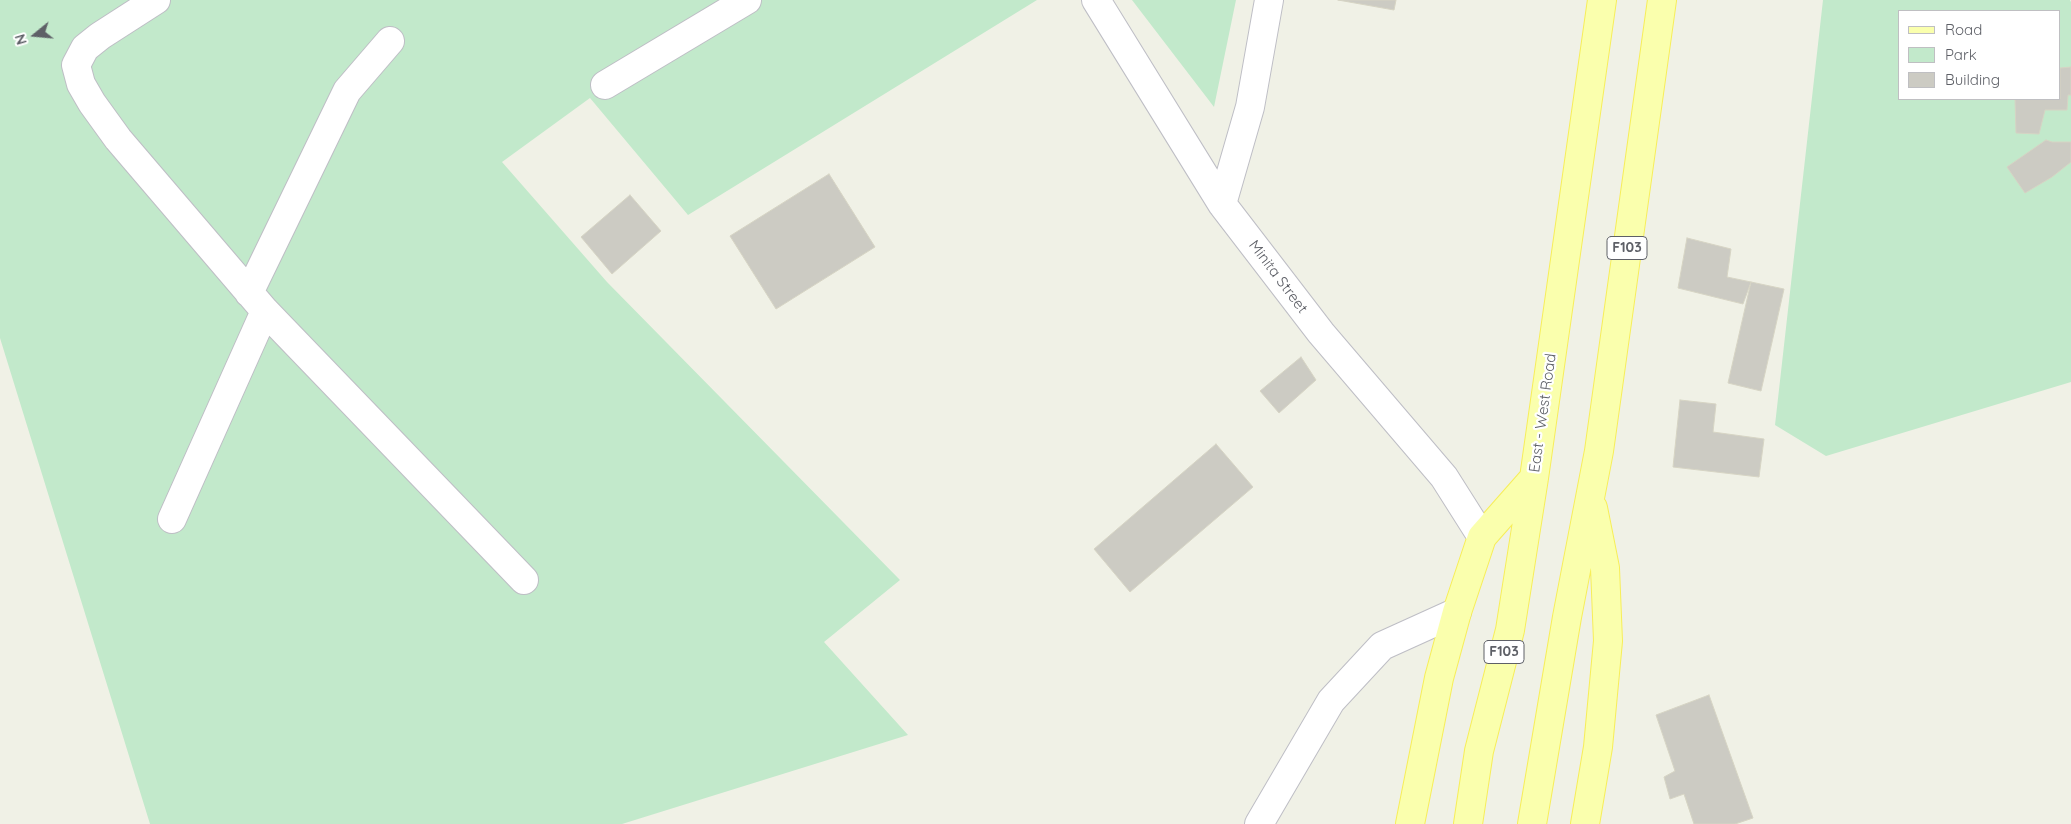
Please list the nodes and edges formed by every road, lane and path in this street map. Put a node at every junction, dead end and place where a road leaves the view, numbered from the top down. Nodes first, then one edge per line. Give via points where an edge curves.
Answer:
1 (156, 0) edge
2 (747, 0) edge
3 (1096, 0) edge
4 (1269, 0) edge
5 (1602, 0) edge
6 (1662, 0) edge
7 (390, 40) dead end
8 (605, 85) dead end
9 (1222, 204) junction
10 (257, 302) junction
11 (1534, 478) junction
12 (1591, 495) junction
13 (172, 519) dead end
14 (1482, 537) junction
15 (524, 580) dead end
16 (1457, 612) junction
17 (1258, 824) edge
18 (1410, 824) edge
19 (1468, 824) edge
20 (1532, 824) edge
21 (1585, 824) edge

1 - 10 street via 85,48 76,65 81,84 118,139
2 - 8 street
3 - 9 street, Minita Street
4 - 9 street via 1250,107
5 - 11 main road, East - West Road / F103
6 - 12 main road, F103
7 - 10 street via 347,91
9 - 14 street, Minita Street via 1321,333 1444,477
10 - 13 street
10 - 15 street
11 - 14 main road
11 - 19 main road, East - West Road / F103 via 1510,630 1479,751
12 - 20 main road, F103
12 - 21 main road via 1605,568 1608,641 1598,748
14 - 16 main road
16 - 17 street via 1382,646 1331,701
16 - 18 main road via 1439,678

